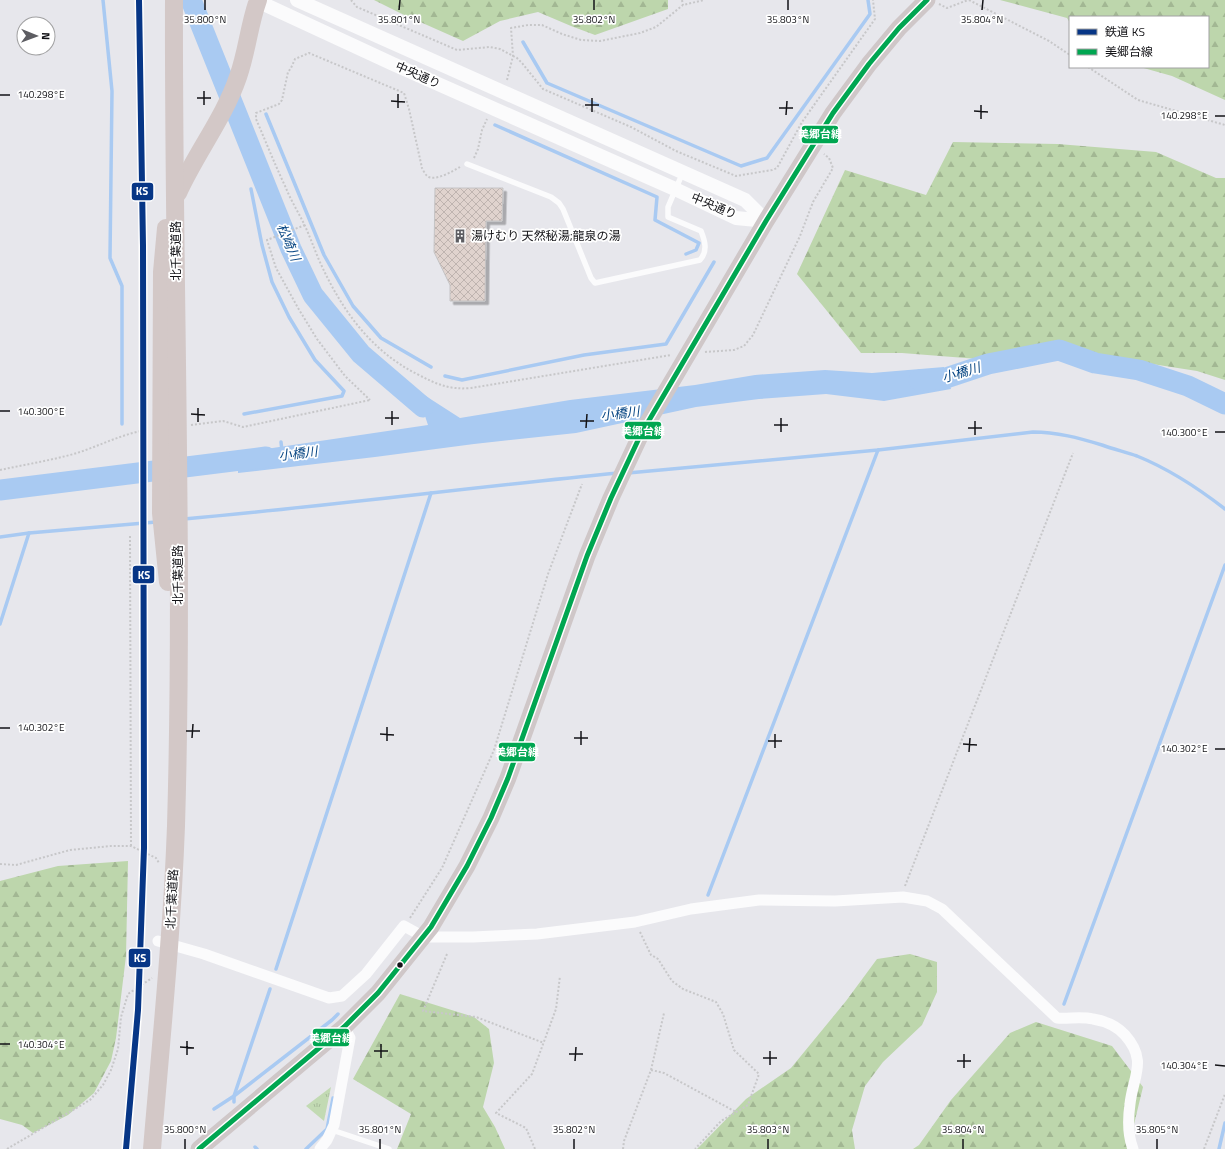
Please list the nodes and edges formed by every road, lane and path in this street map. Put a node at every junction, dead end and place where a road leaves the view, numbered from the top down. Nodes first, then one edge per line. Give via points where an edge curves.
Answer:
1 (174, 0) edge
2 (257, 0) edge
3 (297, 0) edge
4 (351, 0) edge
5 (682, 0) edge
6 (704, 0) edge
7 (873, 0) edge
8 (969, 0) edge
9 (932, 1) edge
10 (683, 5) junction
11 (1069, 54) edge
12 (513, 56) junction
13 (1090, 68) edge
14 (500, 91) junction
15 (492, 108) junction
16 (1225, 125) edge
17 (812, 146) junction
18 (467, 164) junction
19 (684, 172) junction
20 (675, 189) junction
21 (766, 221) junction
22 (305, 225) junction
23 (705, 352) dead end
24 (675, 355) dead end
25 (184, 426) dead end
26 (153, 430) dead end
27 (1073, 453) dead end
28 (0, 470) edge
29 (582, 484) dead end
30 (130, 536) dead end
31 (178, 701) junction
32 (131, 846) junction
33 (0, 864) edge
34 (161, 867) dead end
35 (903, 897) junction
36 (635, 922) junction
37 (404, 926) junction
38 (424, 937) junction
39 (158, 940) dead end
40 (447, 954) dead end
41 (156, 972) dead end
42 (560, 976) dead end
43 (664, 1013) dead end
44 (344, 1027) junction
45 (544, 1043) junction
46 (651, 1070) junction
47 (1225, 1094) edge
48 (736, 1112) junction
49 (332, 1130) junction
50 (8, 1149) edge
51 (152, 1149) edge
52 (199, 1149) edge
53 (320, 1149) edge
54 (389, 1149) edge
55 (534, 1149) edge
56 (623, 1149) edge
57 (695, 1149) edge
58 (1133, 1149) edge
59 (1204, 1149) edge

1 - 31 highway, 北千葉道路
2 - 15 street, 中央通り
2 - 31 highway via 238,77 221,113 187,172 169,215 164,247 161,513
3 - 14 street, 中央通り
4 - 12 path via 357,8 458,50 494,48
5 - 10 path
6 - 10 path
7 - 12 path via 875,19 802,122 777,168 736,176 543,89
8 - 9 path via 947,8
8 - 11 path via 1049,41
9 - 17 main road via 899,28 869,64
10 - 12 path via 656,27 640,34 600,41 581,40 542,25 512,28
12 - 14 path via 508,80
13 - 16 path via 1138,100
14 - 19 street, 中央通り
15 - 18 path via 482,130 478,149 472,161
15 - 20 street, 中央通り
17 - 21 main road
17 - 23 path via 829,158 833,168 813,202 800,236 752,335 744,346 734,350
18 - 20 lane via 551,197 559,203 595,284 700,260 705,255 706,242 701,231 668,217 668,206
18 - 22 path via 449,174 434,178 427,176 422,168 404,94 309,53 295,59 288,72 279,104 256,113 256,119 286,189
19 - 20 lane
19 - 21 street, 中央通り via 745,200
20 - 21 street, 中央通り via 736,218
21 - 38 main road via 641,434 610,498 508,778 467,866
22 - 24 path via 337,297 355,324 390,358 437,384 457,389 471,388
22 - 25 path via 267,240 276,268 317,339 345,376 370,400 243,427 224,420
26 - 28 path via 138,432 71,455
27 - 35 path via 905,886
29 - 37 path via 548,574 494,750 442,868
30 - 32 path
31 - 51 highway, 北千葉道路 via 176,827 170,935
32 - 33 path via 70,850 16,865
32 - 34 path via 156,858
35 - 36 street via 835,901 759,900 691,909
35 - 58 street via 927,901 942,909 1057,1018 1095,1019 1110,1024 1132,1042 1137,1054 1138,1068 1130,1104 1129,1140
36 - 38 street via 537,934
36 - 48 path via 651,955 658,959 672,980 683,989 716,1002 723,1014 734,1050 759,1074 748,1105
37 - 38 street
37 - 39 street via 366,974 342,996 329,998
38 - 44 main road via 378,993
40 - 45 path via 423,1011 476,1017
41 - 50 path via 152,979 128,994 121,1017 118,1049 112,1070 103,1085 90,1100
42 - 45 path via 556,1009
43 - 46 path
44 - 49 street via 350,1038
44 - 52 main road
45 - 55 path via 532,1074 496,1113 526,1128
46 - 48 path via 664,1073
46 - 56 path
47 - 59 path
48 - 57 path via 721,1121
49 - 53 street
49 - 54 lane

